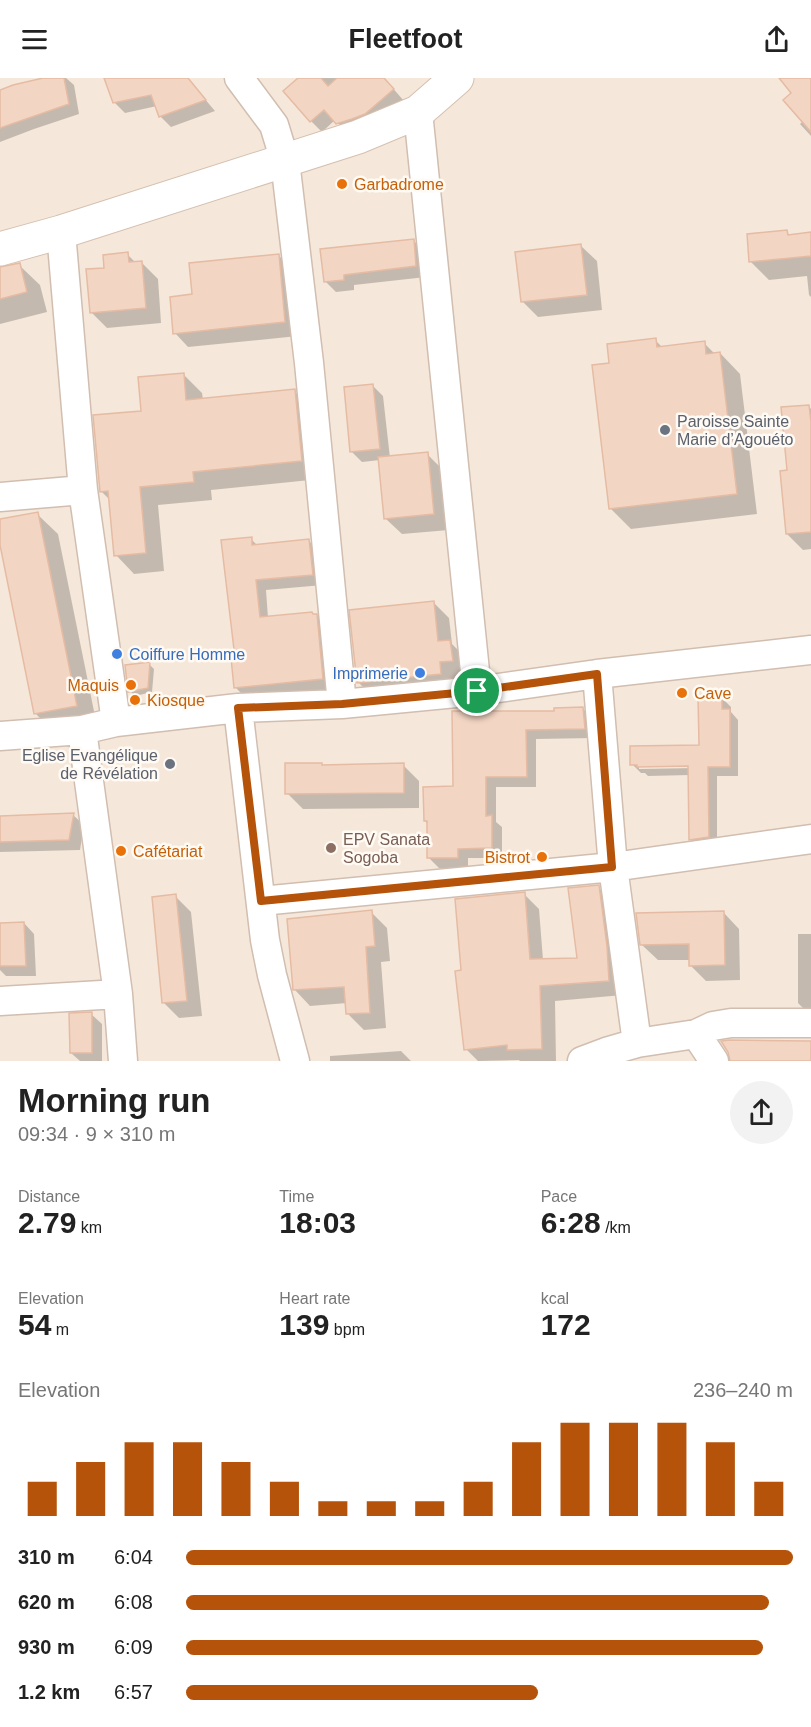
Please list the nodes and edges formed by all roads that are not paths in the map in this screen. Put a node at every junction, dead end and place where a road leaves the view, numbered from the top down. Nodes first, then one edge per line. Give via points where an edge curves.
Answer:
1 (239, 78) edge
2 (456, 78) edge
3 (418, 112) junction
4 (285, 161) junction
5 (61, 232) junction
6 (0, 249) edge
7 (84, 490) junction
8 (0, 497) edge
9 (811, 650) edge
10 (597, 674) junction
11 (477, 691) junction
12 (342, 704) junction
13 (238, 708) junction
14 (116, 722) junction
15 (82, 730) junction
16 (0, 736) edge
17 (811, 839) edge
18 (612, 867) junction
19 (261, 901) junction
20 (117, 994) junction
21 (0, 1001) edge
22 (811, 1023) edge
23 (696, 1034) junction
24 (637, 1043) junction
25 (123, 1061) edge
26 (295, 1061) edge
27 (582, 1061) edge
28 (714, 1061) edge

1 - 4 street via 274,125
2 - 3 street
3 - 4 street
3 - 11 street
4 - 5 street
4 - 12 street
5 - 6 street
5 - 7 street
7 - 8 street
7 - 14 street
9 - 10 street
10 - 11 street
10 - 18 street
11 - 12 street
12 - 13 street
13 - 14 street
13 - 19 street
14 - 15 street
15 - 16 street
15 - 20 street
17 - 18 street
18 - 19 street
18 - 24 street
19 - 26 street via 272,975
20 - 21 street
20 - 25 street
22 - 23 street via 731,1023
23 - 24 street
23 - 28 street
24 - 27 street

